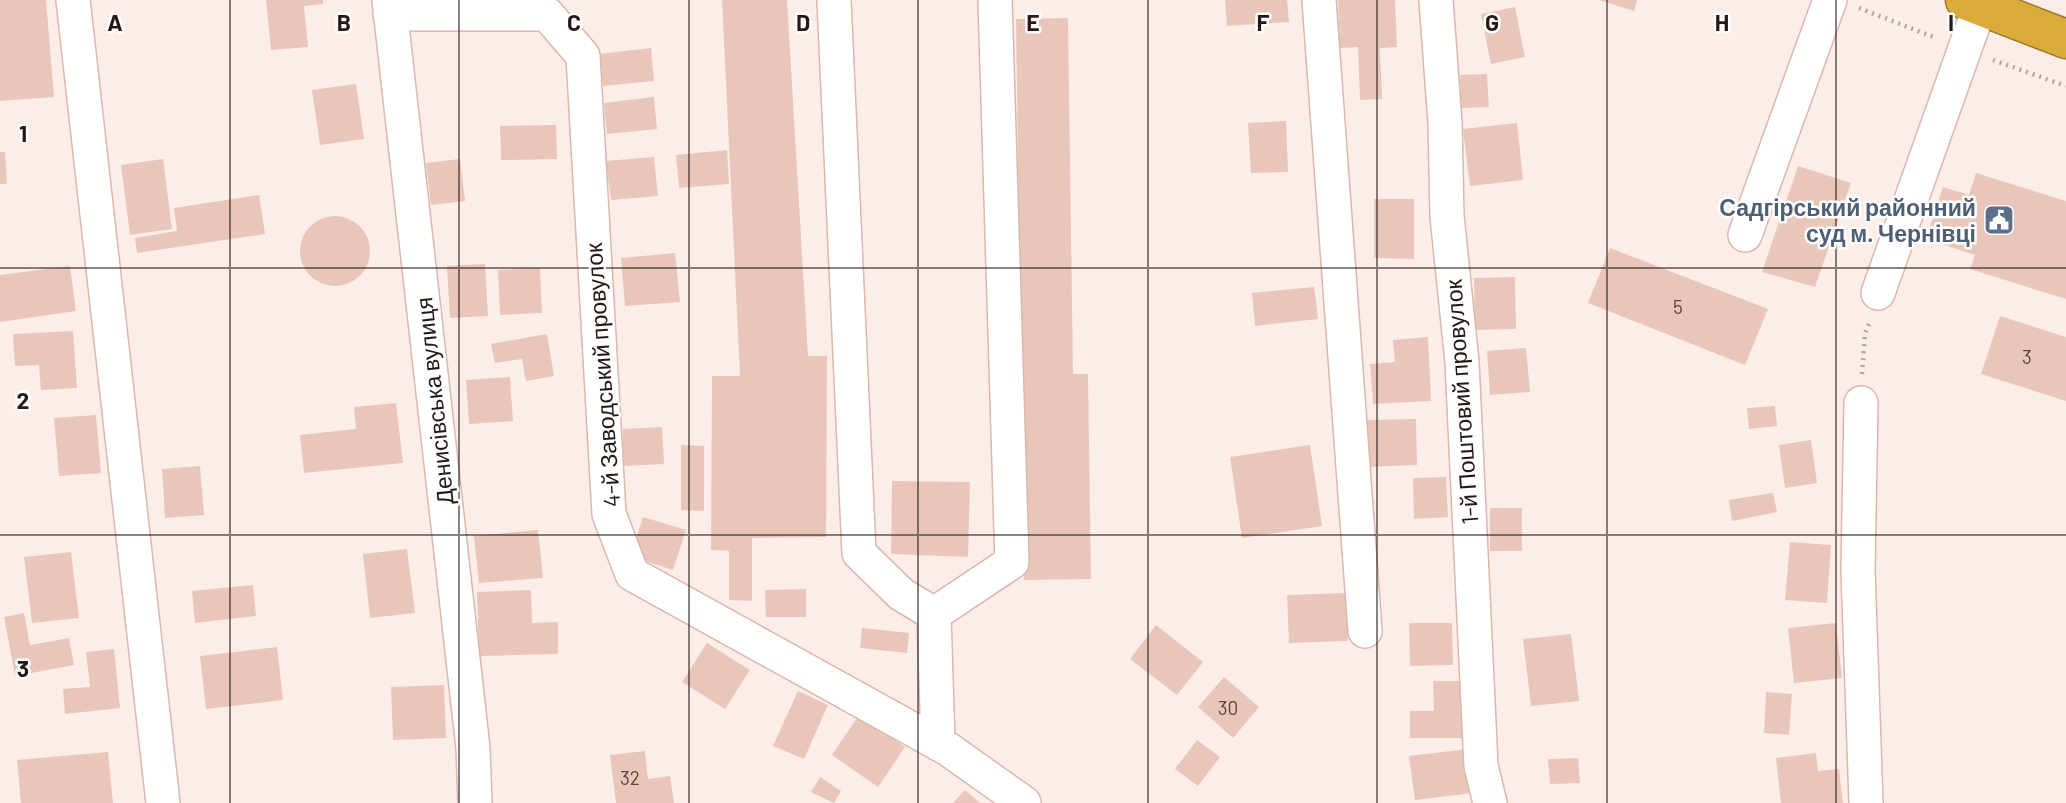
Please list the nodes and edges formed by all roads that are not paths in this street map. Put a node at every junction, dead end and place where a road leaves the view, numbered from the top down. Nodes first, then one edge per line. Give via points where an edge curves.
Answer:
1 (73, 0) edge
2 (834, 0) edge
3 (995, 0) edge
4 (1319, 0) edge
5 (1436, 0) edge
6 (1830, 0) edge
7 (1973, 3) edge
8 (389, 7) edge
9 (2066, 39) edge
10 (1745, 235) dead end
11 (1878, 293) road end
12 (1861, 402) road end
13 (934, 614) junction
14 (1366, 631) dead end
15 (938, 744) junction
16 (163, 803) edge
17 (475, 803) edge
18 (1024, 803) edge
19 (1490, 803) edge
20 (1866, 803) edge

1 - 16 street
2 - 13 street via 859,553 901,594
3 - 13 street via 1012,562
4 - 14 street
5 - 19 street, 1-й Поштовий провулок via 1447,216 1462,362 1481,766
6 - 10 street
7 - 9 highway
7 - 11 street
8 - 15 street, 4-й Заводський провулок via 547,14 583,56 609,514 632,574
8 - 17 street, Денисівська вулиця via 473,748
12 - 20 street via 1858,570
13 - 15 street
15 - 18 street, 4-й Заводський провулок

